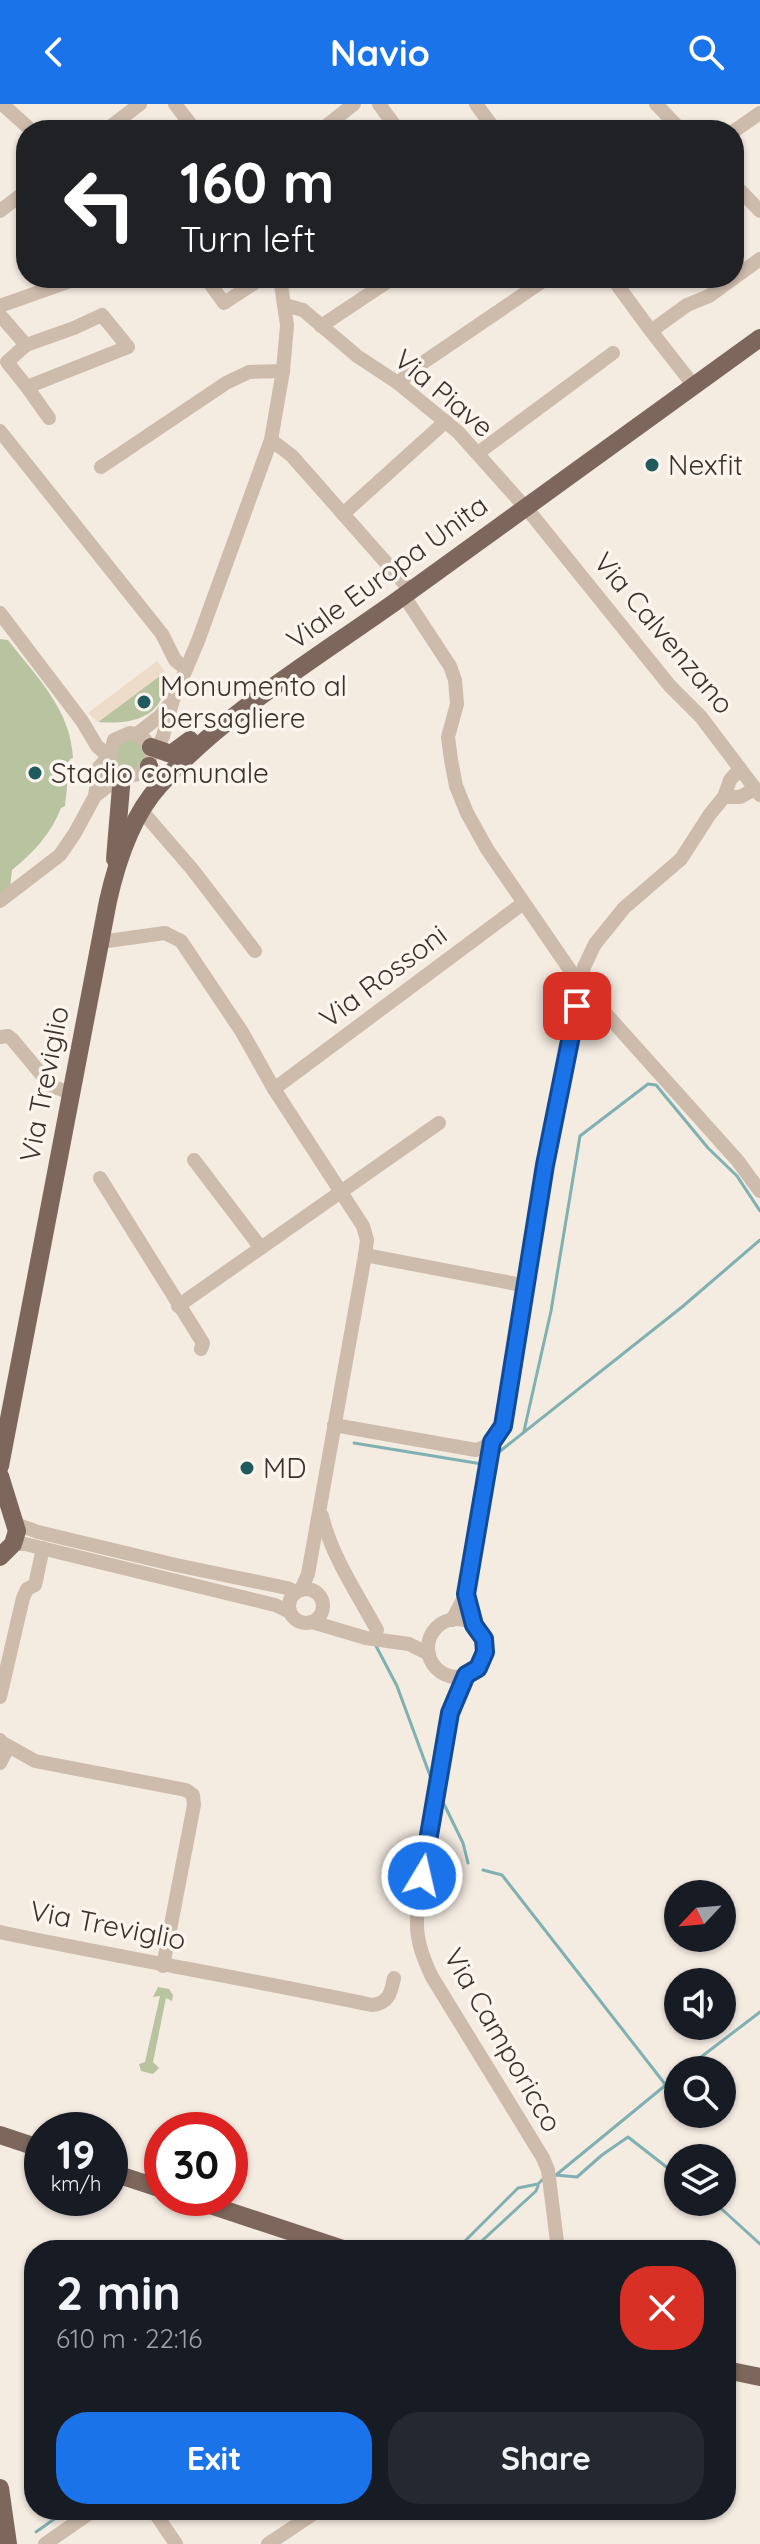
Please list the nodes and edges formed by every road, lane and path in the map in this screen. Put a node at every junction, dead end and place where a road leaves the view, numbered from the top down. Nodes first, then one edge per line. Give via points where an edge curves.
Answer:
1 (140, 104) edge
2 (175, 104) edge
3 (354, 104) edge
4 (656, 104) edge
5 (2, 105) edge
6 (19, 120) edge
7 (119, 120) edge
8 (187, 120) edge
9 (334, 120) edge
10 (671, 120) edge
11 (744, 194) edge
12 (16, 199) edge
13 (0, 211) edge
14 (760, 211) edge
15 (51, 288) edge
16 (213, 288) edge
17 (247, 288) edge
18 (282, 288) edge
19 (378, 288) edge
20 (533, 288) edge
21 (619, 288) edge
22 (720, 288) edge
23 (285, 305) junction
24 (0, 306) edge
25 (0, 315) edge
26 (321, 326) junction
27 (651, 331) junction
28 (760, 338) edge
29 (26, 345) junction
30 (613, 353) dead end
31 (283, 371) junction
32 (398, 383) junction
33 (694, 386) junction
34 (27, 387) junction
35 (49, 418) dead end
36 (446, 421) junction
37 (0, 431) edge
38 (271, 440) junction
39 (478, 453) junction
40 (101, 467) dead end
41 (525, 507) junction
42 (343, 514) junction
43 (408, 593) junction
44 (0, 613) edge
45 (181, 664) junction
46 (266, 693) junction
47 (173, 700) junction
48 (84, 723) junction
49 (121, 735) junction
50 (152, 749) junction
51 (109, 757) junction
52 (740, 769) junction
53 (125, 775) junction
54 (157, 788) junction
55 (758, 792) edge
56 (95, 796) junction
57 (724, 797) junction
58 (141, 810) junction
59 (115, 870) junction
60 (0, 901) edge
61 (108, 901) joint
62 (522, 904) junction
63 (100, 942) junction
64 (255, 951) dead end
65 (581, 986) junction
66 (0, 1037) edge
67 (274, 1089) junction
68 (71, 1093) junction
69 (439, 1123) dead end
70 (194, 1160) dead end
71 (100, 1178) dead end
72 (341, 1190) junction
73 (760, 1191) edge
74 (261, 1248) junction
75 (365, 1255) junction
76 (527, 1286) junction
77 (178, 1306) junction
78 (201, 1349) dead end
79 (334, 1425) junction
80 (492, 1442) junction
81 (0, 1466) edge
82 (0, 1476) edge
83 (320, 1507) junction
84 (10, 1516) edge
85 (43, 1548) junction
86 (4, 1552) edge
87 (176, 1565) junction
88 (173, 1580) junction
89 (304, 1591) junction
90 (466, 1594) junction
91 (290, 1612) junction
92 (317, 1616) junction
93 (452, 1620) junction
94 (474, 1625) junction
95 (377, 1630) dead end
96 (430, 1638) junction
97 (409, 1644) junction
98 (429, 1654) junction
99 (446, 1675) junction
100 (466, 1675) junction
101 (0, 1697) edge
102 (450, 1713) junction
103 (1, 1741) edge
104 (24, 1755) junction
105 (0, 1763) edge
106 (0, 1932) edge
107 (163, 1966) junction
108 (394, 1978) dead end
109 (0, 2135) edge
110 (24, 2143) edge
111 (243, 2216) edge
112 (316, 2240) edge
113 (557, 2240) edge
114 (736, 2372) edge
115 (760, 2377) edge
116 (0, 2488) edge
117 (80, 2520) edge
118 (160, 2520) edge
119 (304, 2520) edge
120 (8, 2544) edge
121 (45, 2544) edge
122 (176, 2544) edge
123 (268, 2544) edge

1 - 7 street
2 - 8 street
3 - 9 street
4 - 10 street
5 - 6 street
11 - 14 street
12 - 13 street
15 - 24 street
16 - 17 street via 224,303
18 - 23 street
19 - 26 street
20 - 32 street
21 - 27 street
22 - 27 street
23 - 26 street, Via Piave via 303,310
23 - 31 street
25 - 29 street
26 - 32 street, Via Piave
27 - 33 street
28 - 33 main road, Viale Europa Unita
29 - 34 street via 7,362
29 - 34 street via 102,315 128,347
30 - 39 street
31 - 38 street
31 - 40 street via 249,372 226,383
32 - 36 street, Via Piave
33 - 41 main road, Viale Europa Unita
34 - 35 street
36 - 39 street, Via Piave
36 - 42 street
37 - 45 street
38 - 42 street
38 - 45 street
39 - 41 street, Via Piave
41 - 43 main road, Viale Europa Unita
41 - 52 street, Via Calvenzano
42 - 43 street
43 - 46 main road, Viale Europa Unita
43 - 62 street via 455,680 457,704 448,737 456,786
44 - 48 street
45 - 47 street
46 - 50 main road via 246,699 173,753
46 - 54 main road, Viale Europa Unita via 186,756
47 - 50 street
47 - 50 street via 160,716
48 - 49 street
48 - 51 street
49 - 50 street
49 - 51 street
50 - 53 street via 138,775
50 - 54 main road
51 - 53 street via 115,770
51 - 56 street via 99,767
52 - 55 street, Via Calvenzano
52 - 57 street
53 - 54 main road
53 - 56 street
53 - 59 main road
54 - 58 main road, Viale Europa Unita
55 - 57 street
56 - 60 street via 60,855
57 - 65 street via 681,859 608,926 584,967
58 - 59 main road, Viale Europa Unita
58 - 64 street
59 - 61 main road, Viale Europa Unita
61 - 63 main road, Via Treviglio
62 - 65 street
62 - 67 street, Via Rossoni
63 - 67 street via 165,933 176,937
63 - 68 main road, Via Treviglio
65 - 73 street
65 - 76 street
66 - 68 street via 12,1039 51,1086
67 - 72 street
68 - 81 main road, Via Treviglio
69 - 72 street
70 - 74 street
71 - 77 street
72 - 74 street
72 - 75 street via 363,1226
74 - 77 street
75 - 76 street
75 - 79 street
76 - 80 street via 503,1426
77 - 78 street via 203,1343
79 - 80 street via 476,1450
79 - 83 street
80 - 90 street
82 - 84 main road
83 - 89 street
83 - 95 street via 336,1557
84 - 86 main road
84 - 87 street via 38,1532
85 - 86 street
85 - 88 street
85 - 101 street via 35,1585 23,1598
87 - 88 street
87 - 89 street
88 - 91 street
89 - 91 street via 289,1603
89 - 92 street via 321,1599
90 - 93 street
90 - 94 street
91 - 92 street via 300,1622
92 - 97 street via 344,1633
93 - 94 street
93 - 96 street
94 - 100 street via 483,1636 485,1652 478,1668
96 - 97 street
96 - 98 street
97 - 98 street
98 - 99 street
99 - 100 street
99 - 102 street, Via Camporicco
100 - 102 street, Via Camporicco
102 - 113 street, Via Camporicco via 424,1856 417,1922 422,1957 543,2158
103 - 104 street
103 - 105 street via 6,1751
104 - 105 street
104 - 107 street via 193,1795
106 - 107 street, Via Treviglio
107 - 108 street, Via Treviglio via 372,2005 388,1999
109 - 110 main road
111 - 112 main road
114 - 115 main road
116 - 120 main road
117 - 121 street
118 - 122 street
119 - 123 street

